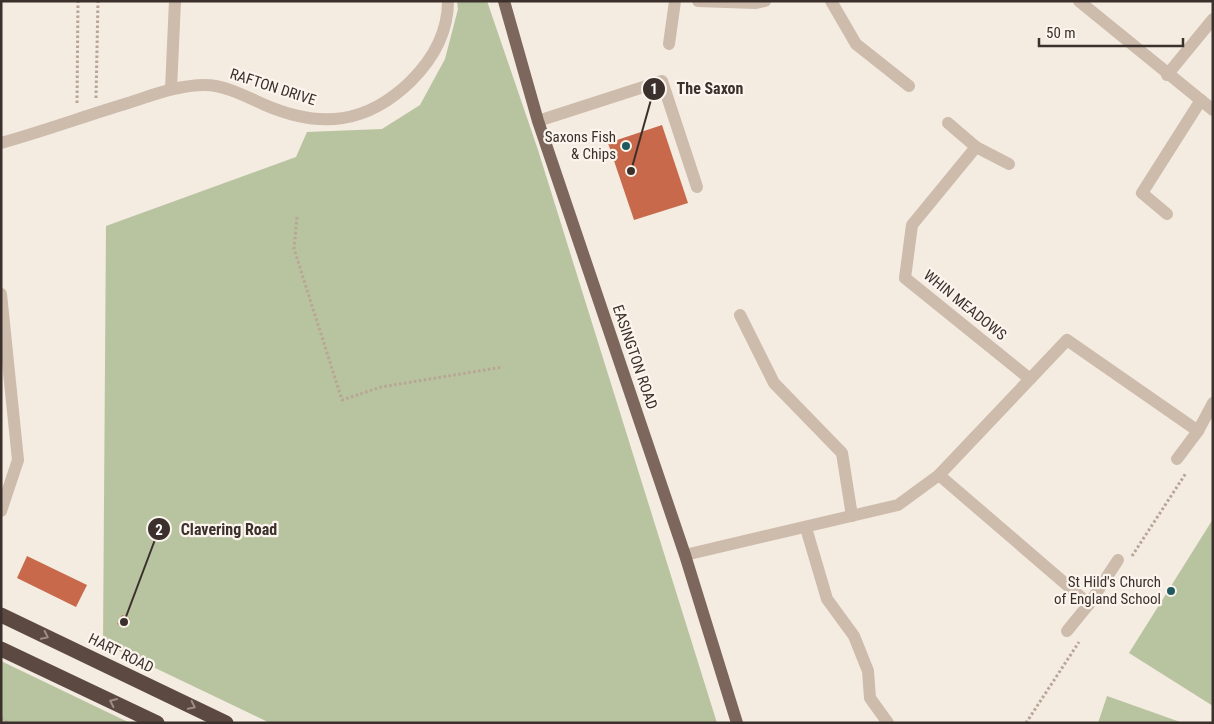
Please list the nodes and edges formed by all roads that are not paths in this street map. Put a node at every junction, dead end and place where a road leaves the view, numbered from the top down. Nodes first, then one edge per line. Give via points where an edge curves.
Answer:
1 (175, 1) edge
2 (448, 1) edge
3 (504, 1) edge
4 (675, 1) edge
5 (698, 1) edge
6 (765, 1) edge
7 (831, 1) edge
8 (1079, 1) edge
9 (1213, 19) edge
10 (669, 44) dead end
11 (1167, 75) junction
12 (909, 86) dead end
13 (171, 89) junction
14 (1201, 100) junction
15 (1213, 110) edge
16 (538, 121) junction
17 (948, 123) dead end
18 (1, 142) edge
19 (976, 148) junction
20 (1009, 164) dead end
21 (696, 187) dead end
22 (1167, 214) dead end
23 (1, 294) edge
24 (740, 315) dead end
25 (1030, 379) junction
26 (1213, 403) edge
27 (1198, 431) junction
28 (1177, 459) dead end
29 (939, 475) junction
30 (1, 511) edge
31 (852, 516) junction
32 (806, 528) junction
33 (685, 555) junction
34 (1118, 560) dead end
35 (1089, 604) junction
36 (1, 615) edge
37 (1067, 631) dead end
38 (1, 649) edge
39 (157, 723) edge
40 (226, 723) edge
41 (737, 723) edge
42 (888, 723) edge

1 - 13 street
2 - 13 street, RAFTON DRIVE via 448,15 440,43 425,67 392,97 360,115 326,120 271,107 227,89 206,85
3 - 16 main road, EASINGTON ROAD
4 - 10 street
5 - 6 street
7 - 12 street via 856,44
8 - 11 street
9 - 11 street
11 - 14 street
13 - 18 street, RAFTON DRIVE
14 - 15 street
14 - 22 street via 1142,194
16 - 21 street via 662,81
16 - 33 main road, EASINGTON ROAD
17 - 19 street
19 - 20 street
19 - 25 street, WHIN MEADOWS via 912,225 905,278
23 - 30 street via 18,460
24 - 31 street via 774,383 842,453
25 - 27 street via 1067,340
25 - 29 street
26 - 27 street
27 - 28 street
29 - 31 street via 898,505
29 - 35 street
31 - 32 street
32 - 33 street
32 - 42 street via 827,599 854,636 868,671 870,698
33 - 41 main road, EASINGTON ROAD
34 - 35 street
35 - 37 street
36 -> 40 highway, HART ROAD
39 -> 38 highway

